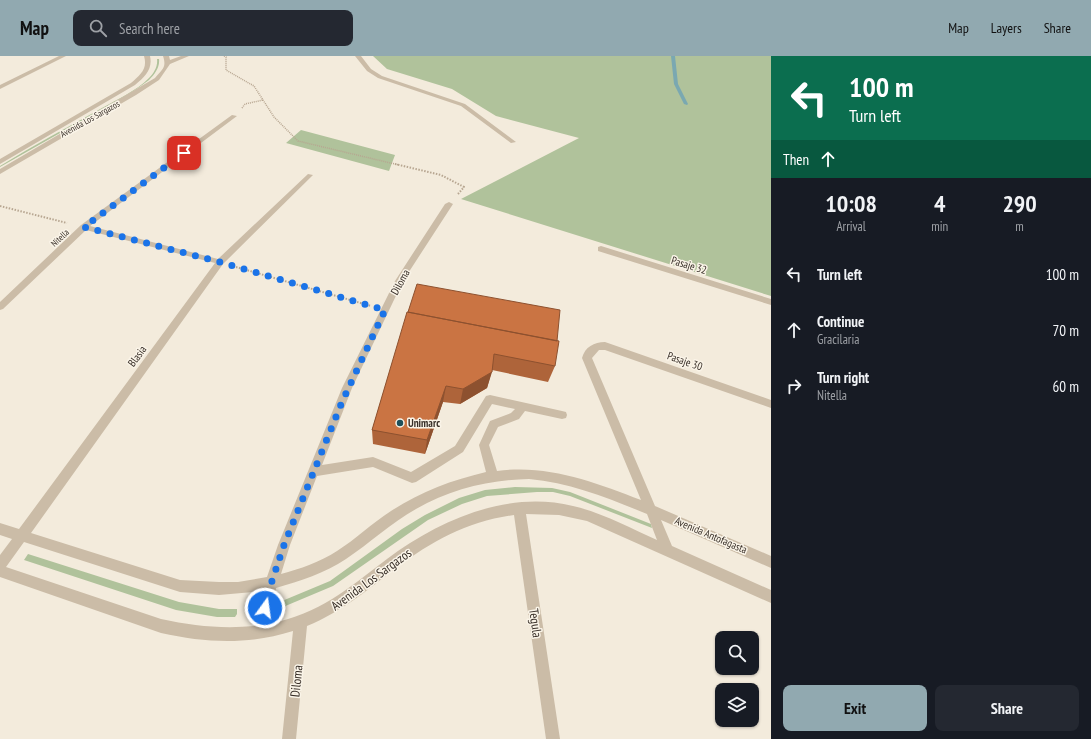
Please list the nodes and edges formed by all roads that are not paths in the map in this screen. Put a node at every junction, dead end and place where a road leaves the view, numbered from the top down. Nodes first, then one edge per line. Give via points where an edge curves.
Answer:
1 (64, 56) edge
2 (166, 56) edge
3 (186, 56) edge
4 (358, 56) edge
5 (150, 59) edge
6 (168, 63) junction
7 (0, 87) edge
8 (234, 116) road end
9 (514, 142) dead end
10 (0, 162) edge
11 (0, 172) edge
12 (310, 175) dead end
13 (449, 204) road end
14 (84, 227) junction
15 (601, 249) dead end
16 (220, 262) junction
17 (771, 302) edge
18 (0, 307) edge
19 (771, 404) edge
20 (523, 406) junction
21 (562, 415) dead end
22 (314, 471) junction
23 (492, 476) junction
24 (519, 508) junction
25 (651, 510) junction
26 (0, 529) edge
27 (21, 536) junction
28 (668, 551) junction
29 (771, 562) edge
30 (0, 565) edge
31 (0, 571) edge
32 (271, 584) junction
33 (771, 597) edge
34 (301, 622) junction
35 (260, 633) junction
36 (289, 739) edge
37 (553, 739) edge

1 - 7 street
2 - 6 street
3 - 6 street
4 - 9 street via 380,77 463,106
5 - 10 street, Avenida Los Sargazos via 147,70 133,84
6 - 11 street, Avenida Los Sargazos via 161,75 134,94
8 - 14 street, Nitella
12 - 16 street, Blasia
13 - 22 street, Diloma via 399,281 348,388
14 - 16 street
14 - 18 street, Nitella
15 - 17 street, Pasaje 32
16 - 27 street, Blasia
19 - 25 street, Pasaje 30 via 605,346 591,349 587,358
20 - 21 street
20 - 22 street via 490,399 459,449 412,478 373,462
20 - 23 street via 516,416 494,424 484,445
22 - 32 street, Diloma
23 - 25 street via 530,474 568,480
23 - 32 street via 458,483 424,498 330,562 301,575
24 - 28 street, Avenida Los Sargazos via 559,509 579,513
24 - 34 street, Avenida Los Sargazos via 497,510 476,516 436,533 392,563 349,598
24 - 37 street, Tegula
25 - 28 street
25 - 29 street, Avenida Antofagasta
26 - 27 street
27 - 30 street, Blasia
27 - 32 street via 180,586 210,590
28 - 33 street
31 - 35 street, Avenida Los Sargazos via 185,633 217,636
32 - 35 street, Diloma
34 - 35 street, Avenida Los Sargazos
34 - 36 street, Diloma

